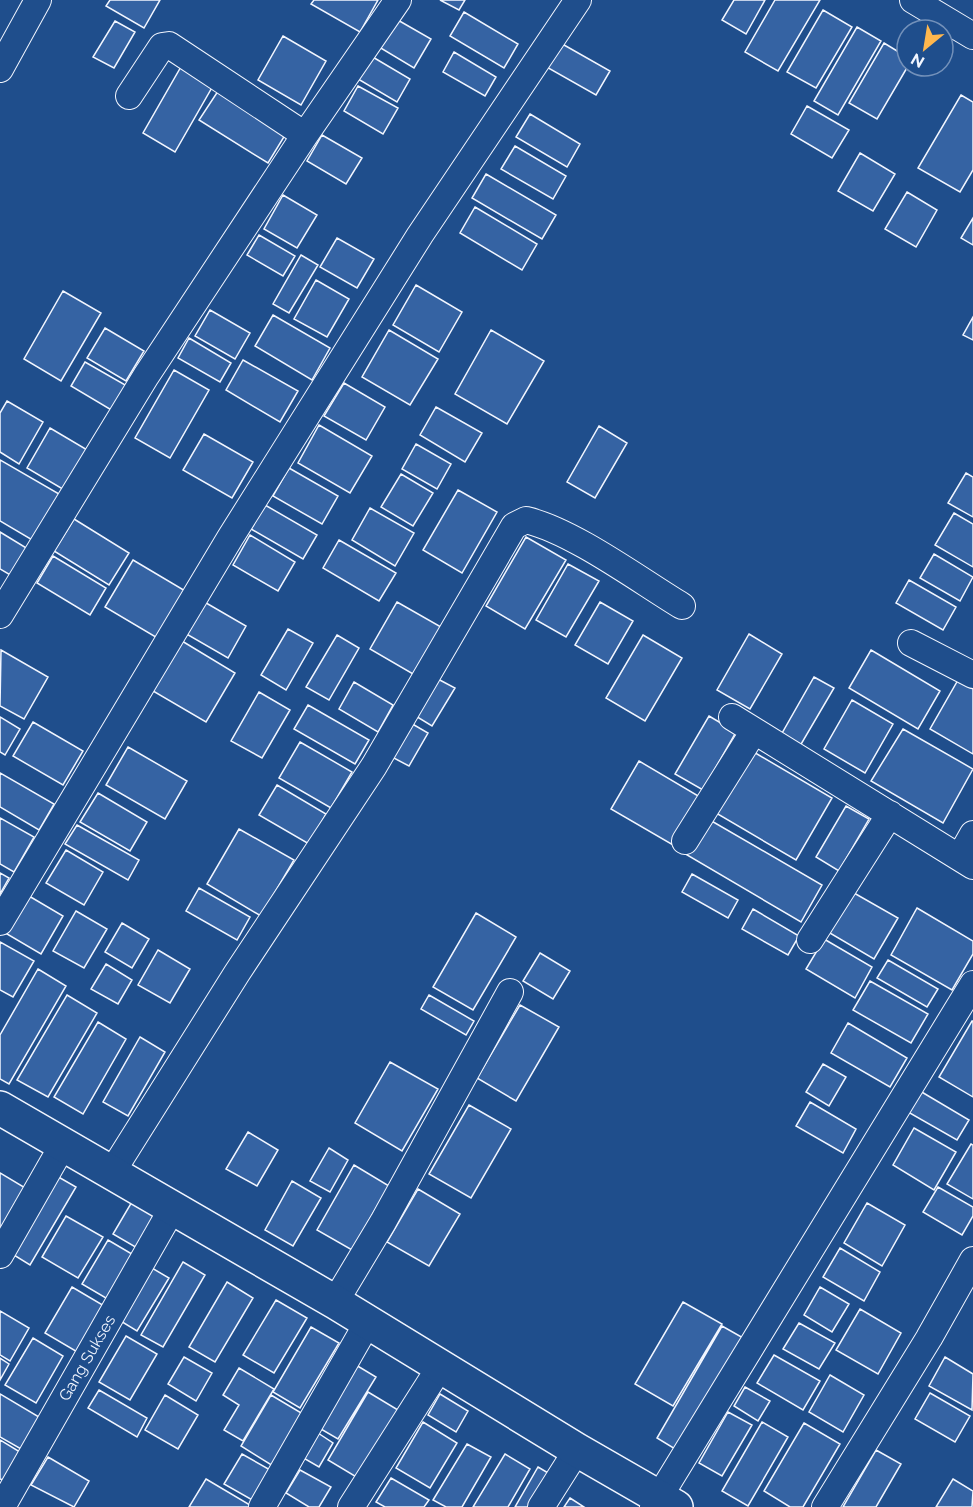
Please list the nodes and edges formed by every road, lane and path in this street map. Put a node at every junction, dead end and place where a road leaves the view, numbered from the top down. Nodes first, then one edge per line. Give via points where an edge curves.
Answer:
1 (38, 0) edge
2 (398, 0) edge
3 (578, 0) edge
4 (913, 0) edge
5 (972, 33) edge
6 (0, 69) edge
7 (129, 96) dead end
8 (305, 135) junction
9 (681, 606) dead end
10 (0, 615) edge
11 (911, 643) dead end
12 (973, 675) edge
13 (732, 717) dead end
14 (754, 731) junction
15 (890, 814) junction
16 (973, 834) edge
17 (685, 841) dead end
18 (967, 862) edge
19 (0, 922) edge
20 (810, 940) dead end
21 (973, 984) edge
22 (510, 992) dead end
23 (0, 1108) edge
24 (64, 1143) junction
25 (112, 1172) junction
26 (172, 1209) junction
27 (0, 1255) edge
28 (973, 1260) edge
29 (335, 1302) junction
30 (368, 1322) junction
31 (440, 1367) junction
32 (577, 1450) junction
33 (663, 1503) edge
34 (2, 1507) edge
35 (262, 1507) edge
36 (351, 1507) edge
37 (541, 1507) edge
38 (825, 1507) edge

1 - 6 street
2 - 8 street
3 - 19 street via 420,235 236,528
4 - 5 street
7 - 8 street via 162,46 169,45
8 - 10 street via 146,376
9 - 25 street via 539,523 526,520 514,526 374,766
11 - 12 street
13 - 14 street
14 - 15 street
14 - 17 street
15 - 18 street
15 - 20 street
16 - 18 street
21 - 33 street
22 - 29 street
23 - 24 street
24 - 25 street
24 - 27 street
25 - 26 street
26 - 29 street
26 - 34 street, Gang Sukses
28 - 38 street
29 - 30 street
30 - 31 street
30 - 35 street
31 - 32 street
31 - 36 street
32 - 33 street
32 - 37 street

